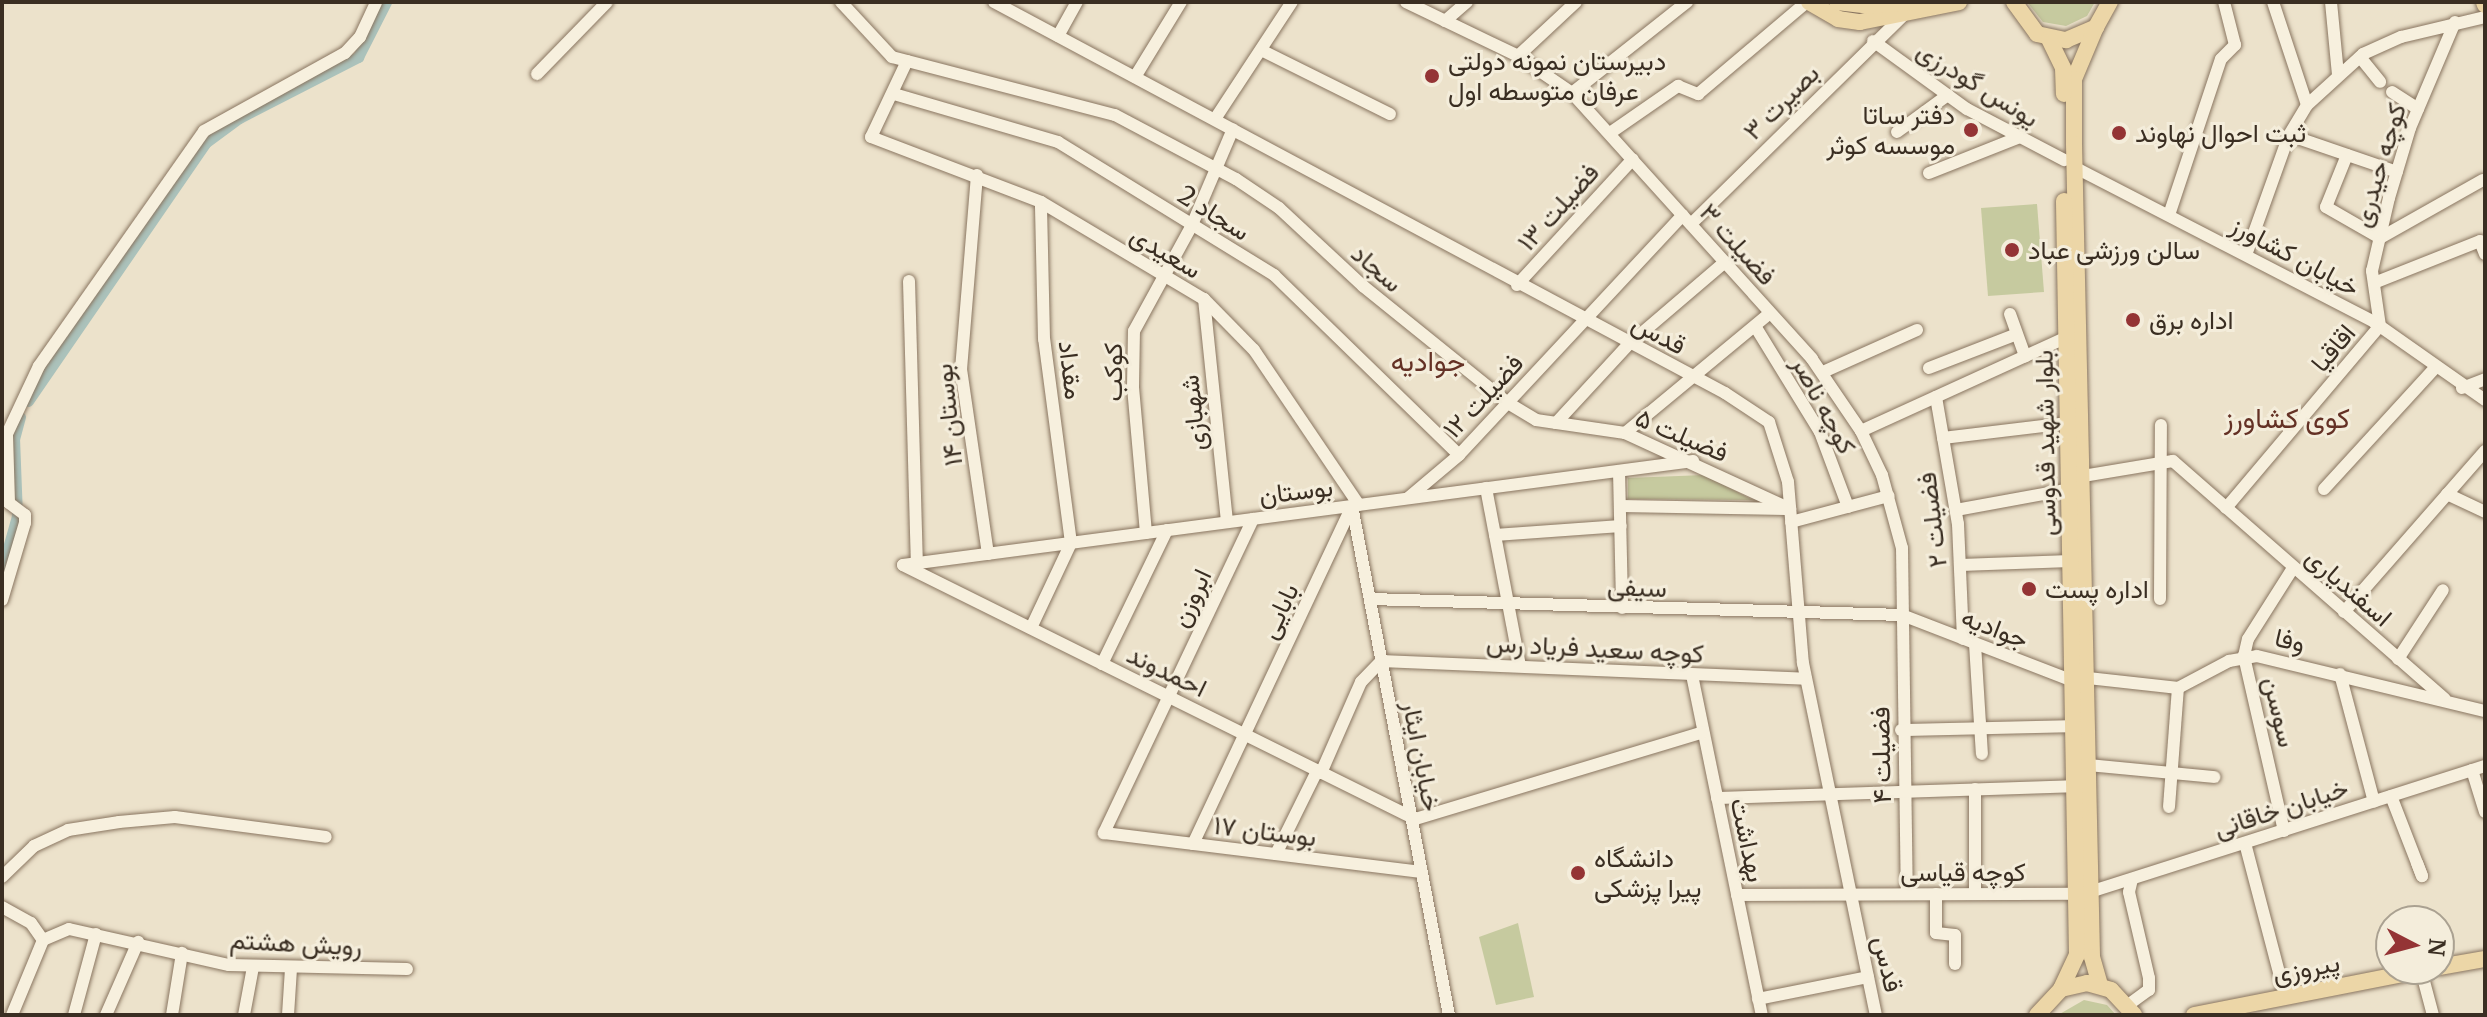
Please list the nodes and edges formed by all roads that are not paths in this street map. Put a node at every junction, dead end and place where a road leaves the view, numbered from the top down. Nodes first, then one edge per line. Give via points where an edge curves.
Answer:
1 (376, 2) edge
2 (607, 2) edge
3 (841, 2) edge
4 (994, 2) edge
5 (1077, 2) edge
6 (1181, 2) edge
7 (1292, 2) edge
8 (1406, 2) edge
9 (1467, 2) edge
10 (1576, 2) edge
11 (1687, 2) edge
12 (1808, 2) edge
13 (1837, 2) edge
14 (1959, 2) edge
15 (2110, 2) edge
16 (2224, 2) edge
17 (2273, 2) edge
18 (2331, 2) edge
19 (2013, 3) edge
20 (1910, 5) edge
21 (2485, 17) edge
22 (1445, 21) junction
23 (2455, 22) junction
24 (2096, 27) junction
25 (1058, 36) junction
26 (2049, 39) junction
27 (1873, 41) junction
28 (1261, 50) junction
29 (1518, 56) junction
30 (2360, 57) junction
31 (911, 61) junction
32 (537, 74) dead end
33 (2338, 75) junction
34 (1135, 77) junction
35 (2380, 82) dead end
36 (2392, 92) dead end
37 (1572, 93) junction
38 (894, 94) junction
39 (1948, 95) junction
40 (2307, 105) junction
41 (2418, 109) junction
42 (1390, 114) dead end
43 (1215, 119) junction
44 (1233, 129) junction
45 (1897, 132) dead end
46 (1610, 133) junction
47 (2289, 135) junction
48 (2020, 137) junction
49 (2347, 155) junction
50 (1633, 159) junction
51 (2069, 163) junction
52 (1216, 168) junction
53 (2397, 172) junction
54 (1929, 173) dead end
55 (977, 175) junction
56 (2483, 180) dead end
57 (1041, 202) junction
58 (2169, 215) junction
59 (1687, 220) junction
60 (1192, 225) junction
61 (2380, 238) junction
62 (2485, 254) edge
63 (2246, 255) junction
64 (1725, 262) junction
65 (1162, 275) junction
66 (909, 281) dead end
67 (2374, 283) junction
68 (1517, 285) junction
69 (1204, 299) junction
70 (1770, 313) junction
71 (2010, 314) dead end
72 (1586, 319) junction
73 (1755, 326) junction
74 (2380, 326) junction
75 (1917, 330) dead end
76 (2017, 334) junction
77 (2067, 337) junction
78 (1629, 344) junction
79 (2025, 356) junction
80 (1929, 368) dead end
81 (2435, 368) junction
82 (1823, 372) junction
83 (1694, 377) junction
84 (2485, 379) edge
85 (2462, 388) junction
86 (1936, 397) junction
87 (2485, 400) edge
88 (1508, 403) junction
89 (1556, 423) junction
90 (2068, 423) junction
91 (2161, 425) dead end
92 (1861, 431) junction
93 (1625, 433) junction
94 (1943, 438) junction
95 (2485, 451) edge
96 (1459, 455) junction
97 (1694, 461) junction
98 (2164, 463) junction
99 (1619, 471) junction
100 (2083, 476) junction
101 (1486, 488) junction
102 (2070, 489) junction
103 (2324, 489) dead end
104 (2447, 494) junction
105 (1889, 496) junction
106 (1408, 498) junction
107 (1356, 505) junction
108 (1621, 506) junction
109 (1848, 507) junction
110 (2226, 508) junction
111 (1956, 510) junction
112 (2485, 512) edge
113 (1790, 515) junction
114 (1253, 519) junction
115 (1227, 522) junction
116 (1621, 526) junction
117 (1167, 530) junction
118 (1146, 533) junction
119 (1495, 535) junction
120 (1071, 543) junction
121 (988, 554) junction
122 (2071, 561) junction
123 (917, 563) junction
124 (903, 565) joint
125 (1960, 565) junction
126 (2293, 568) junction
127 (2443, 590) dead end
128 (1370, 599) junction
129 (2160, 599) dead end
130 (2, 600) edge
131 (1509, 604) junction
132 (1622, 608) junction
133 (2344, 612) junction
134 (1797, 615) junction
135 (1902, 615) junction
136 (1031, 628) junction
137 (1969, 641) junction
138 (2244, 656) junction
139 (2398, 659) junction
140 (1381, 661) junction
141 (1102, 664) junction
142 (1520, 666) junction
143 (2340, 674) junction
144 (1692, 675) junction
145 (1806, 679) junction
146 (2080, 680) junction
147 (2178, 688) junction
148 (1169, 697) junction
149 (2445, 699) junction
150 (2485, 711) edge
151 (2073, 726) junction
152 (1981, 727) junction
153 (1901, 730) junction
154 (1703, 732) junction
155 (1245, 735) junction
156 (1982, 754) dead end
157 (2089, 765) junction
158 (2478, 768) edge
159 (1319, 772) junction
160 (2171, 773) junction
161 (2214, 777) dead end
162 (2074, 786) junction
163 (1975, 789) junction
164 (1904, 792) junction
165 (1830, 795) junction
166 (2391, 796) junction
167 (1717, 798) junction
168 (2374, 802) junction
169 (2169, 807) dead end
170 (2485, 812) edge
171 (1411, 818) junction
172 (2284, 831) junction
173 (1104, 833) joint
174 (326, 837) dead end
175 (2245, 843) junction
176 (1193, 844) junction
177 (1276, 854) junction
178 (2417, 863) dead end
179 (1422, 872) junction
180 (2, 877) edge
181 (2132, 879) junction
182 (2083, 893) junction
183 (1907, 894) junction
184 (1936, 894) junction
185 (1975, 894) junction
186 (1737, 895) junction
187 (1850, 895) junction
188 (2, 907) edge
189 (96, 934) junction
190 (43, 940) junction
191 (138, 942) junction
192 (182, 953) junction
193 (2485, 959) edge
194 (1955, 964) dead end
195 (2455, 964) edge
196 (253, 967) junction
197 (291, 968) junction
198 (407, 969) dead end
199 (1868, 977) junction
200 (2375, 979) edge
201 (2100, 985) junction
202 (2427, 985) edge
203 (2061, 989) junction
204 (2285, 996) junction
205 (1758, 999) junction
206 (2131, 1010) edge
207 (12, 1015) edge
208 (74, 1015) edge
209 (106, 1015) edge
210 (172, 1015) edge
211 (244, 1015) edge
212 (288, 1015) edge
213 (1449, 1015) edge
214 (1762, 1015) edge
215 (1876, 1015) edge
216 (2037, 1015) edge
217 (2194, 1015) edge
218 (2433, 1015) edge

1 - 130 street via 360,37 345,53 204,131 39,366 12,417 7,471 25,523
2 - 32 street
3 - 31 street, سجاد via 876,45
4 - 25 street, قدس
5 - 25 street
6 - 34 street
7 - 28 street
8 - 22 street, فضیلت ۳
9 - 22 street
10 - 29 street
11 - 37 street
12 - 20 main road via 1846,21
12 - 46 street via 1698,94 1678,86
13 - 20 main road
14 - 20 main road
15 - 24 main road, بلوار شهید قدوسی
16 - 58 street via 2235,45 2221,59
17 - 40 street
18 - 33 street
19 - 26 main road via 2026,25
20 - 27 street, بصیرت ۳
21 - 23 street
22 - 29 street, فضیلت ۳
23 - 30 street via 2401,37
23 - 41 street, کوچه حیدری
24 - 26 main road via 2074,38
24 - 51 main road, بلوار شهید قدوسی via 2074,79
25 - 34 street, قدس
26 - 51 main road, بلوار شهید قدوسی via 2063,68
27 - 39 street, یونس گودرزی
27 - 59 street, بصیرت ۳
28 - 42 street
28 - 43 street
29 - 37 street, فضیلت ۳
30 - 33 street
30 - 35 street
31 - 38 street
31 - 52 street, سجاد via 1115,115
33 - 40 street
34 - 43 street, قدس
36 - 41 street
37 - 46 street, فضیلت ۳
38 - 55 street, سعیدی via 871,137
38 - 60 street, سجاد 2 via 1058,142
39 - 45 street
39 - 48 street, یونس گودرزی
40 - 47 street
41 - 53 street, کوچه حیدری
43 - 44 street, قدس
44 - 52 street, کوکب
44 - 68 street, قدس
46 - 50 street, فضیلت ۳
47 - 49 street
47 - 63 street
48 - 51 street, یونس گودرزی
48 - 54 street
49 - 53 street
49 - 61 street via 2326,207
50 - 59 street, فضیلت ۳
50 - 68 street, فضیلت ۱۳
51 - 58 street, خیابان کشاورز
51 - 77 main road, بلوار شهید قدوسی
51 - 100 main road, بلوار شهید قدوسی
52 - 60 street, کوکب
52 - 88 street, سجاد via 1279,208 1363,286
53 - 61 street, کوچه حیدری
55 - 57 street, سعیدی
55 - 121 street, بوستان ۱۴ via 961,369
56 - 61 street
57 - 65 street, سعیدی
57 - 120 street, مقداد via 1044,339
58 - 63 street, خیابان کشاورز
59 - 64 street, فضیلت ۳
59 - 72 street, بصیرت ۳
60 - 65 street, کوکب
60 - 96 street, سجاد 2 via 1274,275
61 - 67 street, کوچه حیدری
62 - 67 street via 2480,241
63 - 74 street, خیابان کشاورز
64 - 70 street, فضیلت ۳
64 - 78 street
65 - 69 street, سعیدی
65 - 118 street, کوکب via 1134,331 1132,353
66 - 123 street
67 - 74 street, کوچه حیدری
68 - 72 street, قدس
69 - 107 street, سعیدی via 1254,350
69 - 115 street, شهبازی
70 - 73 street
70 - 82 street, فضیلت ۳
71 - 76 street
72 - 78 street, قدس
72 - 88 street, فضیلت ۱۲
73 - 83 street
73 - 109 street, کوچه ناصر via 1820,432
74 - 81 street, خیابان کشاورز
74 - 110 street, اقاقیا
75 - 82 street
76 - 79 street
76 - 80 street
77 - 79 street
77 - 90 main road, بلوار شهید قدوسی
78 - 83 street, قدس
78 - 89 street
79 - 86 street
81 - 85 street, خیابان کشاورز
81 - 103 street
82 - 92 street, فضیلت ۳
83 - 93 street
83 - 113 street, قدس via 1769,422 1785,464
84 - 85 street
85 - 87 street, خیابان کشاورز
86 - 92 street
86 - 94 street, فضیلت ۲
88 - 89 street, فضیلت ۵ via 1536,420
88 - 96 street, فضیلت ۱۲
89 - 93 street, فضیلت ۵
90 - 94 street
90 - 102 main road, بلوار شهید قدوسی
91 - 98 street
92 - 105 street, فضیلت ۳
93 - 97 street, فضیلت ۵
94 - 111 street, فضیلت ۲
95 - 104 street
96 - 106 street, فضیلت ۱۲
97 - 99 street, بوستان
97 - 113 street, فضیلت ۵
98 - 100 street
98 - 110 street, اسفندیاری via 2173,461
98 - 129 street
99 - 101 street, بوستان
99 - 108 street
100 - 146 main road, بلوار شهید قدوسی
101 - 106 street, بوستان
101 - 119 street
102 - 111 street
102 - 122 main road, بلوار شهید قدوسی
104 - 112 street
104 - 133 street
105 - 109 street
105 - 135 street, فضیلت ۳ via 1902,548
106 - 107 street, بوستان
107 - 114 street, بوستان
107 - 128 street, خیابان ایثار
107 - 155 street, بابایی
108 - 113 street
108 - 116 street
109 - 113 street
110 - 126 street, اسفندیاری
111 - 125 street, فضیلت ۲
113 - 134 street, قدس
114 - 115 street, بوستان
114 - 148 street, ابروزن
115 - 117 street, بوستان
116 - 119 street
116 - 132 street
117 - 118 street, بوستان
117 - 141 street
118 - 120 street, بوستان
119 - 131 street
120 - 121 street, بوستان
120 - 136 street
121 - 123 street, بوستان
122 - 125 street
122 - 146 main road, بلوار شهید قدوسی
123 - 124 street, بوستان
124 - 136 street, احمدوند
125 - 137 street, فضیلت ۲
126 - 133 street, اسفندیاری
126 - 138 street, سوسن via 2248,639
127 - 139 street
128 - 131 street, سیفی
128 - 140 street, خیابان ایثار
131 - 132 street, سیفی
131 - 142 street
132 - 134 street, سیفی
133 - 139 street, اسفندیاری
134 - 135 street, سیفی
134 - 145 street, قدس
135 - 137 street, جوادیه
135 - 153 street, فضیلت ۴
136 - 141 street, احمدوند
137 - 146 street, جوادیه
137 - 152 street, فضیلت ۲
138 - 143 street, وفا
138 - 147 street, وفا
138 - 172 street, سوسن
139 - 149 street, اسفندیاری
140 - 142 street, کوچه سعید فریاد رس
140 - 159 street via 1361,682
140 - 171 street, خیابان ایثار
141 - 148 street, احمدوند
142 - 144 street, کوچه سعید فریاد رس
143 - 149 street, وفا
143 - 168 street
144 - 145 street, کوچه سعید فریاد رس
144 - 154 street, بهداشت
145 - 165 street, قدس
146 - 147 street
146 - 151 main road, بلوار شهید قدوسی
146 - 157 main road, بلوار شهید قدوسی
147 - 160 street
148 - 155 street, احمدوند
148 - 173 street, ابروزن
149 - 150 street, وفا
151 - 152 street
151 - 162 main road, بلوار شهید قدوسی
152 - 153 street
152 - 156 street, فضیلت ۲
153 - 164 street, فضیلت ۴
154 - 167 street, بهداشت
154 - 171 street
155 - 159 street, احمدوند
155 - 176 street, بابایی
157 - 160 street
157 - 182 main road, بلوار شهید قدوسی
158 - 166 street, خیابان خاقانی
158 - 170 street
159 - 171 street, احمدوند
159 - 177 street
160 - 161 street
160 - 169 street
162 - 163 street
162 - 182 main road, بلوار شهید قدوسی
163 - 164 street
163 - 185 street
164 - 165 street
164 - 183 street, فضیلت ۴
165 - 167 street
165 - 187 street, قدس
166 - 168 street, خیابان خاقانی
166 - 178 street via 2422,876
167 - 186 street, بهداشت
168 - 172 street, خیابان خاقانی
171 - 179 street, خیابان ایثار
172 - 175 street, خیابان خاقانی
173 - 176 street, بوستان ۱۷
174 - 180 street via 175,817 119,822 68,830 34,846
175 - 181 street, خیابان خاقانی
175 - 204 street
176 - 177 street, بوستان ۱۷
177 - 179 street, بوستان ۱۷
179 - 213 street, خیابان ایثار
181 - 182 street, خیابان خاقانی
181 - 206 street via 2129,892 2149,990
182 - 185 street, کوچه قیاسی
182 - 201 main road
182 - 203 main road, بلوار شهید قدوسی via 2077,955
183 - 184 street, کوچه قیاسی
183 - 187 street, کوچه قیاسی
184 - 185 street, کوچه قیاسی
184 - 194 street via 1936,933 1955,935
186 - 187 street, کوچه قیاسی
186 - 205 street, بهداشت
187 - 199 street, قدس
188 - 190 street via 31,923
189 - 190 street, رویش هشتم via 69,929
189 - 191 street, رویش هشتم
189 - 208 street
190 - 207 street
191 - 192 street, رویش هشتم
191 - 209 street
192 - 196 street, رویش هشتم
192 - 210 street
193 - 195 main road
196 - 197 street, رویش هشتم
196 - 211 street
197 - 198 street, رویش هشتم
197 - 212 street
199 - 205 street
199 - 215 street, قدس
200 - 204 main road, پیروزی
201 - 203 main road
201 - 206 main road
202 - 218 street
203 - 216 main road, بلوار شهید قدوسی
204 - 217 main road, پیروزی
205 - 214 street, بهداشت

